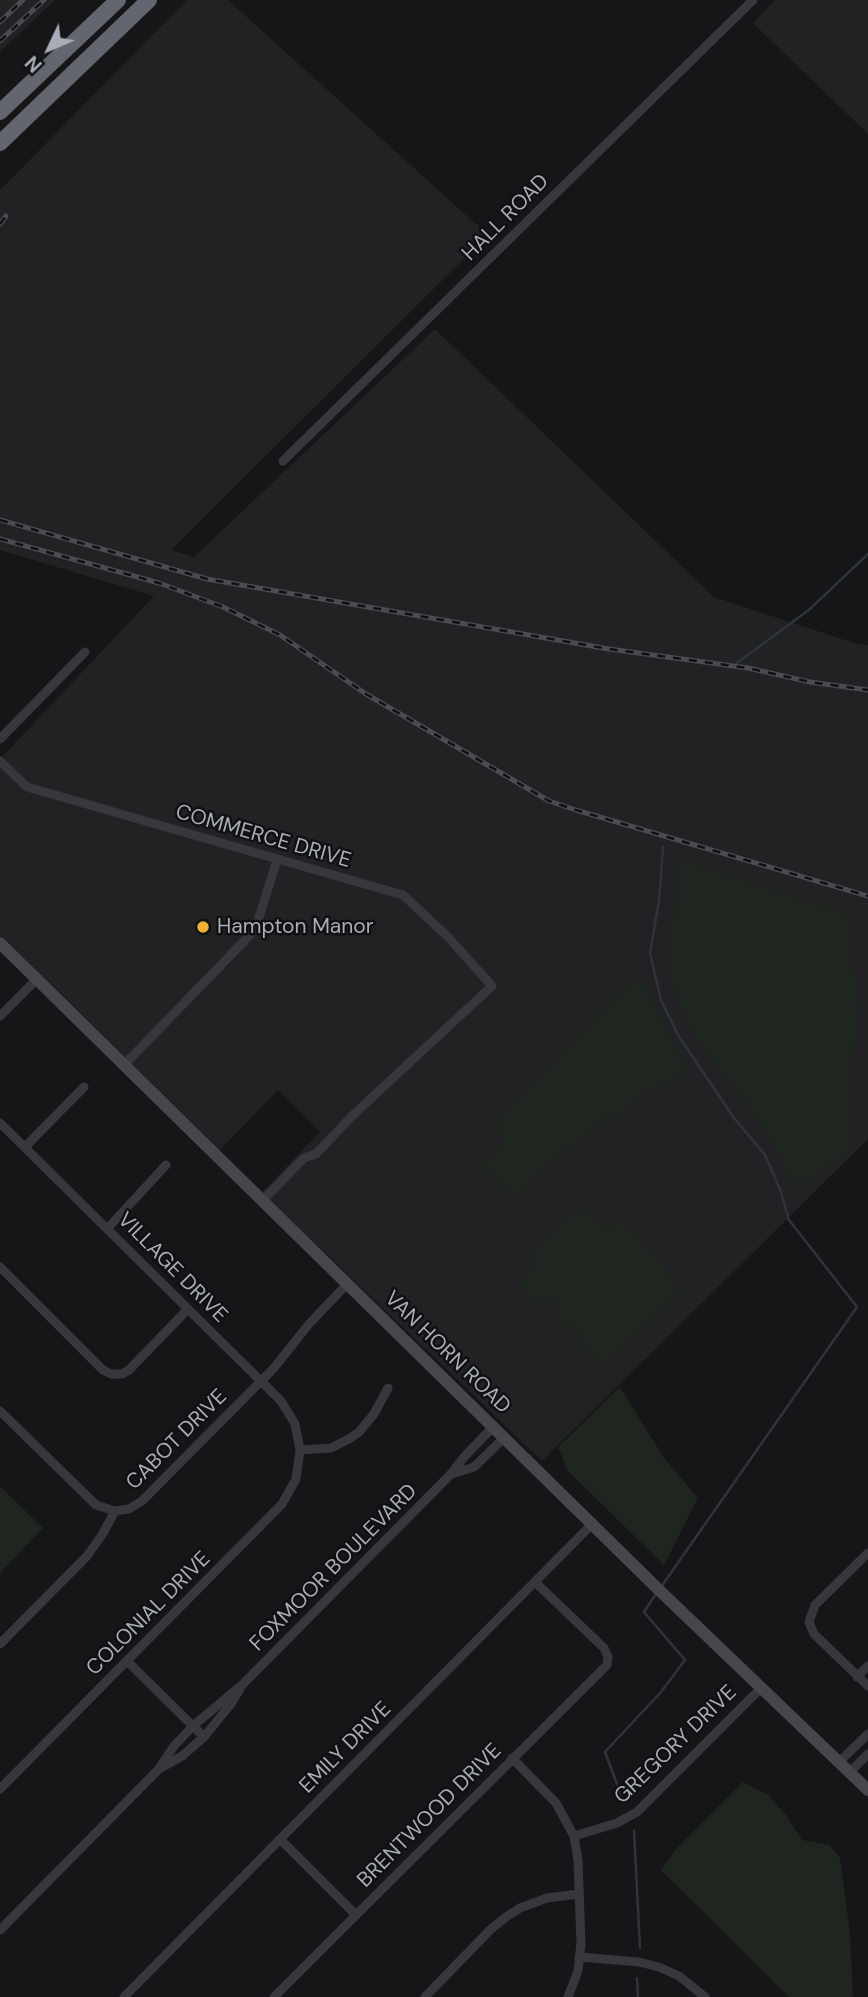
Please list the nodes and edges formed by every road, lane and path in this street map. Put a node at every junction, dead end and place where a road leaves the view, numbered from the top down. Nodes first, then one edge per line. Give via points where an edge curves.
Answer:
1 (118, 0) edge
2 (149, 0) edge
3 (753, 0) edge
4 (0, 112) edge
5 (0, 143) edge
6 (283, 461) dead end
7 (85, 652) dead end
8 (0, 739) edge
9 (0, 761) edge
10 (277, 860) junction
11 (0, 943) edge
12 (37, 979) junction
13 (0, 1016) edge
14 (125, 1064) junction
15 (84, 1087) dead end
16 (0, 1123) edge
17 (25, 1147) junction
18 (166, 1165) dead end
19 (263, 1200) junction
20 (107, 1229) junction
21 (0, 1267) edge
22 (348, 1283) junction
23 (188, 1309) junction
24 (261, 1381) junction
25 (387, 1388) dead end
26 (0, 1411) edge
27 (494, 1426) junction
28 (505, 1437) junction
29 (300, 1450) junction
30 (450, 1475) junction
31 (115, 1511) junction
32 (593, 1523) junction
33 (868, 1553) edge
34 (535, 1582) junction
35 (0, 1644) edge
36 (127, 1661) junction
37 (868, 1666) edge
38 (858, 1677) junction
39 (242, 1685) junction
40 (868, 1686) edge
41 (761, 1688) junction
42 (192, 1726) junction
43 (868, 1734) edge
44 (204, 1737) junction
45 (868, 1755) edge
46 (512, 1758) junction
47 (839, 1762) junction
48 (158, 1770) junction
49 (850, 1772) junction
50 (0, 1789) edge
51 (868, 1790) edge
52 (574, 1836) junction
53 (281, 1840) junction
54 (579, 1894) junction
55 (356, 1915) junction
56 (0, 1930) edge
57 (580, 1957) junction
58 (124, 1997) edge
59 (274, 1997) edge
60 (425, 1997) edge
61 (568, 1997) edge
62 (705, 1997) edge

1 - 4 highway
2 - 5 highway
3 - 6 street, HALL ROAD
7 - 8 street
9 - 10 street, COMMERCE DRIVE via 27,787
10 - 14 street via 251,934
10 - 19 street, COMMERCE DRIVE via 403,895 492,986
11 - 12 main road, VAN HORN ROAD
12 - 13 street
12 - 14 main road, VAN HORN ROAD
14 - 19 main road, VAN HORN ROAD
15 - 17 street
16 - 17 street, VILLAGE DRIVE
17 - 20 street, VILLAGE DRIVE
18 - 20 street
19 - 22 main road, VAN HORN ROAD
20 - 23 street, VILLAGE DRIVE
21 - 23 street via 111,1374 129,1370
22 - 24 street, CABOT DRIVE
22 - 27 main road, VAN HORN ROAD
23 - 24 street, VILLAGE DRIVE
24 - 29 street, VILLAGE DRIVE via 290,1415
24 - 31 street, CABOT DRIVE via 142,1501
25 - 29 street via 359,1432 331,1448
26 - 31 street via 92,1502
27 - 28 main road, VAN HORN ROAD
27 - 30 street, FOXMOOR BOULEVARD
28 - 30 street, FOXMOOR BOULEVARD via 474,1467
28 - 32 main road, VAN HORN ROAD
29 - 36 street, COLONIAL DRIVE via 296,1479 282,1504
30 - 39 street, FOXMOOR BOULEVARD
31 - 35 street, CABOT DRIVE via 87,1556
32 - 34 street, EMILY DRIVE
32 - 41 main road, VAN HORN ROAD
33 - 38 street via 815,1605 809,1617 814,1634
34 - 46 street, BRENTWOOD DRIVE via 604,1648 608,1660
34 - 53 street, EMILY DRIVE
36 - 42 street
36 - 50 street, COLONIAL DRIVE
37 - 38 street
38 - 40 street
39 - 42 street, FOXMOOR BOULEVARD
39 - 44 street, FOXMOOR BOULEVARD
41 - 47 main road, VAN HORN ROAD
41 - 52 street, GREGORY DRIVE via 636,1812
42 - 44 street
42 - 48 street, FOXMOOR BOULEVARD
43 - 47 street
44 - 48 street, FOXMOOR BOULEVARD
45 - 49 street
46 - 52 street via 556,1803
46 - 55 street, BRENTWOOD DRIVE
47 - 49 main road, VAN HORN ROAD
48 - 56 street, FOXMOOR BOULEVARD
49 - 51 main road, VAN HORN ROAD
52 - 54 street
53 - 55 street
53 - 58 street, EMILY DRIVE
54 - 57 street
54 - 60 street via 547,1898 506,1917
55 - 59 street, BRENTWOOD DRIVE
57 - 61 street
57 - 62 street via 659,1967

